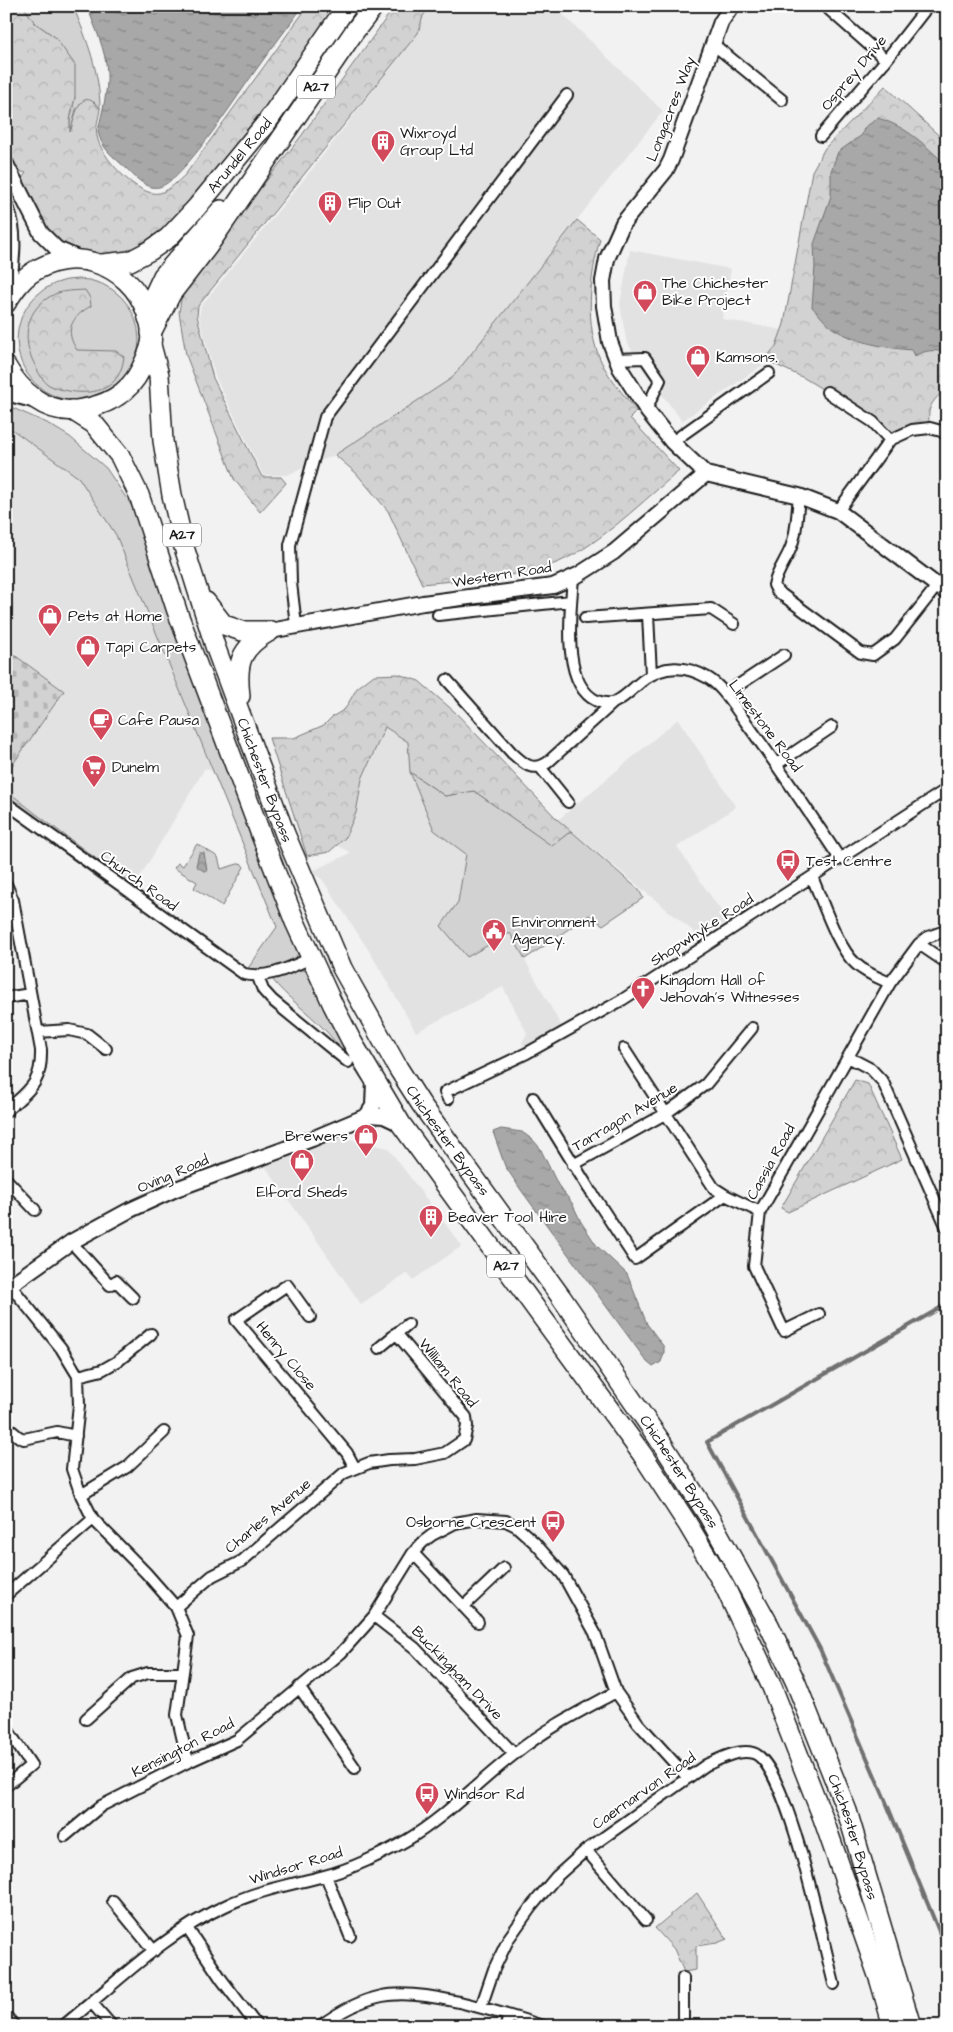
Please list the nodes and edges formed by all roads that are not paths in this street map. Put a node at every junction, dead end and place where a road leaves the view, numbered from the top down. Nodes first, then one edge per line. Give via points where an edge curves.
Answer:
1 (347, 6) edge
2 (374, 6) edge
3 (732, 6) edge
4 (825, 6) edge
5 (928, 6) edge
6 (713, 44) junction
7 (886, 60) junction
8 (566, 95) dead end
9 (782, 100) dead end
10 (821, 136) dead end
11 (6, 164) edge
12 (6, 208) edge
13 (82, 260) junction
14 (102, 264) junction
15 (6, 303) edge
16 (150, 332) junction
17 (616, 359) junction
18 (6, 366) edge
19 (769, 373) dead end
20 (6, 392) edge
21 (827, 392) dead end
22 (37, 400) junction
23 (72, 410) junction
24 (646, 410) junction
25 (947, 435) edge
26 (890, 440) junction
27 (672, 442) junction
28 (706, 474) junction
29 (799, 496) junction
30 (838, 511) junction
31 (573, 577) junction
32 (942, 589) edge
33 (198, 591) junction
34 (571, 602) junction
35 (438, 615) dead end
36 (648, 615) junction
37 (585, 618) dead end
38 (734, 624) dead end
39 (296, 625) junction
40 (270, 631) junction
41 (784, 655) dead end
42 (651, 674) junction
43 (447, 680) dead end
44 (724, 694) junction
45 (613, 703) junction
46 (242, 719) junction
47 (832, 727) dead end
48 (777, 764) junction
49 (540, 767) junction
50 (947, 789) edge
51 (568, 802) dead end
52 (6, 803) edge
53 (840, 859) junction
54 (812, 878) junction
55 (6, 884) edge
56 (942, 932) dead end
57 (919, 944) junction
58 (312, 958) junction
59 (947, 963) edge
60 (258, 977) junction
61 (890, 983) junction
62 (30, 994) junction
63 (6, 998) edge
64 (752, 1028) dead end
65 (38, 1032) junction
66 (106, 1049) dead end
67 (624, 1049) dead end
68 (848, 1057) junction
69 (348, 1062) dead end
70 (374, 1081) junction
71 (532, 1098) dead end
72 (448, 1099) dead end
73 (6, 1111) edge
74 (665, 1114) junction
75 (366, 1117) junction
76 (401, 1124) junction
77 (573, 1165) junction
78 (6, 1179) edge
79 (725, 1195) junction
80 (35, 1210) dead end
81 (760, 1212) junction
82 (947, 1228) edge
83 (70, 1242) junction
84 (8, 1286) edge
85 (133, 1298) dead end
86 (819, 1314) dead end
87 (310, 1317) dead end
88 (408, 1324) dead end
89 (396, 1333) junction
90 (151, 1334) dead end
91 (379, 1348) dead end
92 (78, 1376) junction
93 (6, 1426) edge
94 (164, 1432) dead end
95 (76, 1436) junction
96 (356, 1468) junction
97 (81, 1495) junction
98 (93, 1519) junction
99 (413, 1554) junction
100 (504, 1568) dead end
101 (6, 1595) edge
102 (464, 1606) junction
103 (176, 1607) junction
104 (374, 1616) junction
105 (478, 1622) dead end
106 (182, 1673) junction
107 (299, 1687) junction
108 (616, 1692) junction
109 (86, 1719) dead end
110 (7, 1728) edge
111 (514, 1754) junction
112 (188, 1762) junction
113 (355, 1768) dead end
114 (688, 1778) junction
115 (6, 1786) edge
116 (65, 1836) dead end
117 (586, 1850) junction
118 (326, 1876) junction
119 (113, 1901) dead end
120 (646, 1920) dead end
121 (186, 1928) junction
122 (350, 1936) dead end
123 (154, 1951) junction
124 (683, 1978) dead end
125 (834, 1984) dead end
126 (92, 2003) junction
127 (481, 2007) junction
128 (6, 2019) edge
129 (508, 2021) edge
130 (12, 2026) edge
131 (64, 2026) edge
132 (112, 2026) edge
133 (257, 2026) edge
134 (320, 2026) edge
135 (543, 2026) edge
136 (683, 2026) edge
137 (893, 2026) edge
138 (911, 2026) edge

1 - 14 highway, Arundel Road / A27 via 266,122 168,238 130,261
2 - 16 highway, Arundel Road / A27 via 260,170 163,276 155,293
3 - 6 main road, Longacres Way
4 - 7 street
5 - 7 street, Osprey Drive
6 - 9 street
6 - 17 main road, Longacres Way via 671,160 623,223 607,259 603,281 604,306
7 - 10 street, Osprey Drive
8 - 39 street via 325,417 290,545
11 - 13 main road via 41,233 57,249
12 - 15 main road via 11,218 13,242
13 - 14 highway
13 - 15 highway via 64,260 30,274
14 - 16 highway, Chichester Bypass via 132,285 142,300
16 - 23 highway, Arundel Road via 137,378 119,396 96,407
16 - 33 highway, Chichester Bypass / A27 via 159,375 163,441 172,495
17 - 24 main road, Longacres Way
17 - 24 street via 645,358 660,380
18 - 22 highway via 24,391
19 - 27 street
20 - 22 main road
21 - 26 street via 873,422
22 - 23 highway
23 - 58 highway, Chichester Bypass / A27 via 94,424 120,456 139,495 194,657 263,840
24 - 27 main road, Longacres Way
25 - 26 street via 930,428 912,430
26 - 30 street
27 - 28 main road, Longacres Way
28 - 29 main road, Longacres Way
28 - 31 main road, Western Road via 614,552
29 - 30 main road, Longacres Way
29 - 32 street via 795,533 774,585 777,591 861,653 872,655 894,639
30 - 32 main road, Longacres Way
31 - 34 street
31 - 39 main road, Western Road via 536,589 431,602
33 - 40 highway via 224,625 242,631
33 - 46 highway, Chichester Bypass / A27
34 - 35 street
34 - 45 street via 569,640 575,672 583,689 593,699 603,704
36 - 37 street
36 - 38 street via 710,609
36 - 42 street
39 - 40 main road, Western Road
40 - 46 highway via 250,646 237,672
41 - 44 street
42 - 44 street, Limestone Road via 672,667 685,668 711,679
42 - 45 street, Limestone Road
43 - 49 street via 521,761 531,767
44 - 48 street, Limestone Road
45 - 49 street, Limestone Road
46 - 138 highway, Chichester Bypass / A27 via 285,834 342,968 398,1068 662,1442 708,1515 769,1625 847,1811
47 - 48 street
48 - 53 street, Limestone Road
49 - 51 street
50 - 53 street, Shopwhyke Road
52 - 60 street, Church Road via 238,970
53 - 54 street, Shopwhyke Road
54 - 61 street via 848,957 856,965
54 - 72 street, Shopwhyke Road via 579,1026 445,1092
55 - 62 street via 13,900
56 - 57 street, Cassia Road
57 - 59 street
57 - 61 street, Cassia Road
58 - 60 street
58 - 70 highway, Chichester Bypass / A27
60 - 69 street via 272,1000
61 - 68 street, Cassia Road
62 - 63 street
62 - 65 street
64 - 74 street, Tarragon Avenue via 706,1084
65 - 66 street via 69,1030 87,1034
65 - 73 street via 42,1067 32,1088
67 - 74 street
68 - 81 street, Cassia Road
68 - 82 street via 871,1069 883,1082
70 - 75 main road via 373,1106
70 - 76 highway, Chichester Bypass / A27
71 - 77 street
74 - 77 street, Tarragon Avenue
74 - 79 street via 714,1188
75 - 76 main road, Oving Road via 378,1114
75 - 83 main road, Oving Road via 164,1194
76 - 137 highway, Chichester Bypass / A27 via 642,1454 725,1587 772,1687 823,1818
77 - 79 street via 635,1259
78 - 80 street
79 - 81 street
81 - 86 street, Cassia Road via 754,1266 784,1331
83 - 84 main road, Oving Road
83 - 85 street via 110,1285 116,1281
84 - 92 street via 62,1348
87 - 96 street, Henry Close via 287,1285 236,1320
88 - 89 street
89 - 91 street
89 - 96 street, William Road via 466,1417 464,1440 445,1453 369,1463
90 - 92 street via 118,1361 102,1370
92 - 95 street
93 - 95 street via 24,1438 57,1432
94 - 97 street via 127,1467
95 - 97 street via 72,1468
96 - 103 street, Charles Avenue via 335,1478 242,1560 212,1576
97 - 98 street
98 - 101 street
98 - 103 street
99 - 102 street
99 - 104 street
99 - 108 street via 432,1535 455,1523 477,1519 506,1521 516,1526 563,1575 595,1633
100 - 102 street
102 - 105 street
103 - 106 street via 188,1636
104 - 107 street, Kensington Road via 341,1652
104 - 111 street, Buckingham Drive via 415,1648
106 - 109 street via 148,1673 132,1678
106 - 112 street via 177,1716
107 - 112 street, Kensington Road via 237,1740
107 - 113 street
108 - 111 street, Windsor Road via 559,1723
108 - 114 street via 638,1723
110 - 115 street via 31,1765
111 - 118 street, Windsor Road via 408,1840
112 - 116 street, Kensington Road via 102,1806
114 - 117 street, Caernarvon Road
114 - 125 street, Caernarvon Road via 706,1765 742,1753 753,1753 770,1770 795,1830
117 - 120 street
117 - 127 street, Caernarvon Road via 556,1877 509,1938
118 - 121 street, Windsor Road via 267,1889 226,1905
118 - 122 street
119 - 123 street
121 - 123 street, Windsor Road
121 - 133 street
123 - 126 street, Windsor Road
124 - 136 street
126 - 131 street, Windsor Road
126 - 132 street
127 - 129 street
127 - 134 street via 418,1995 384,1995 357,2002
128 - 130 main road
129 - 135 street

